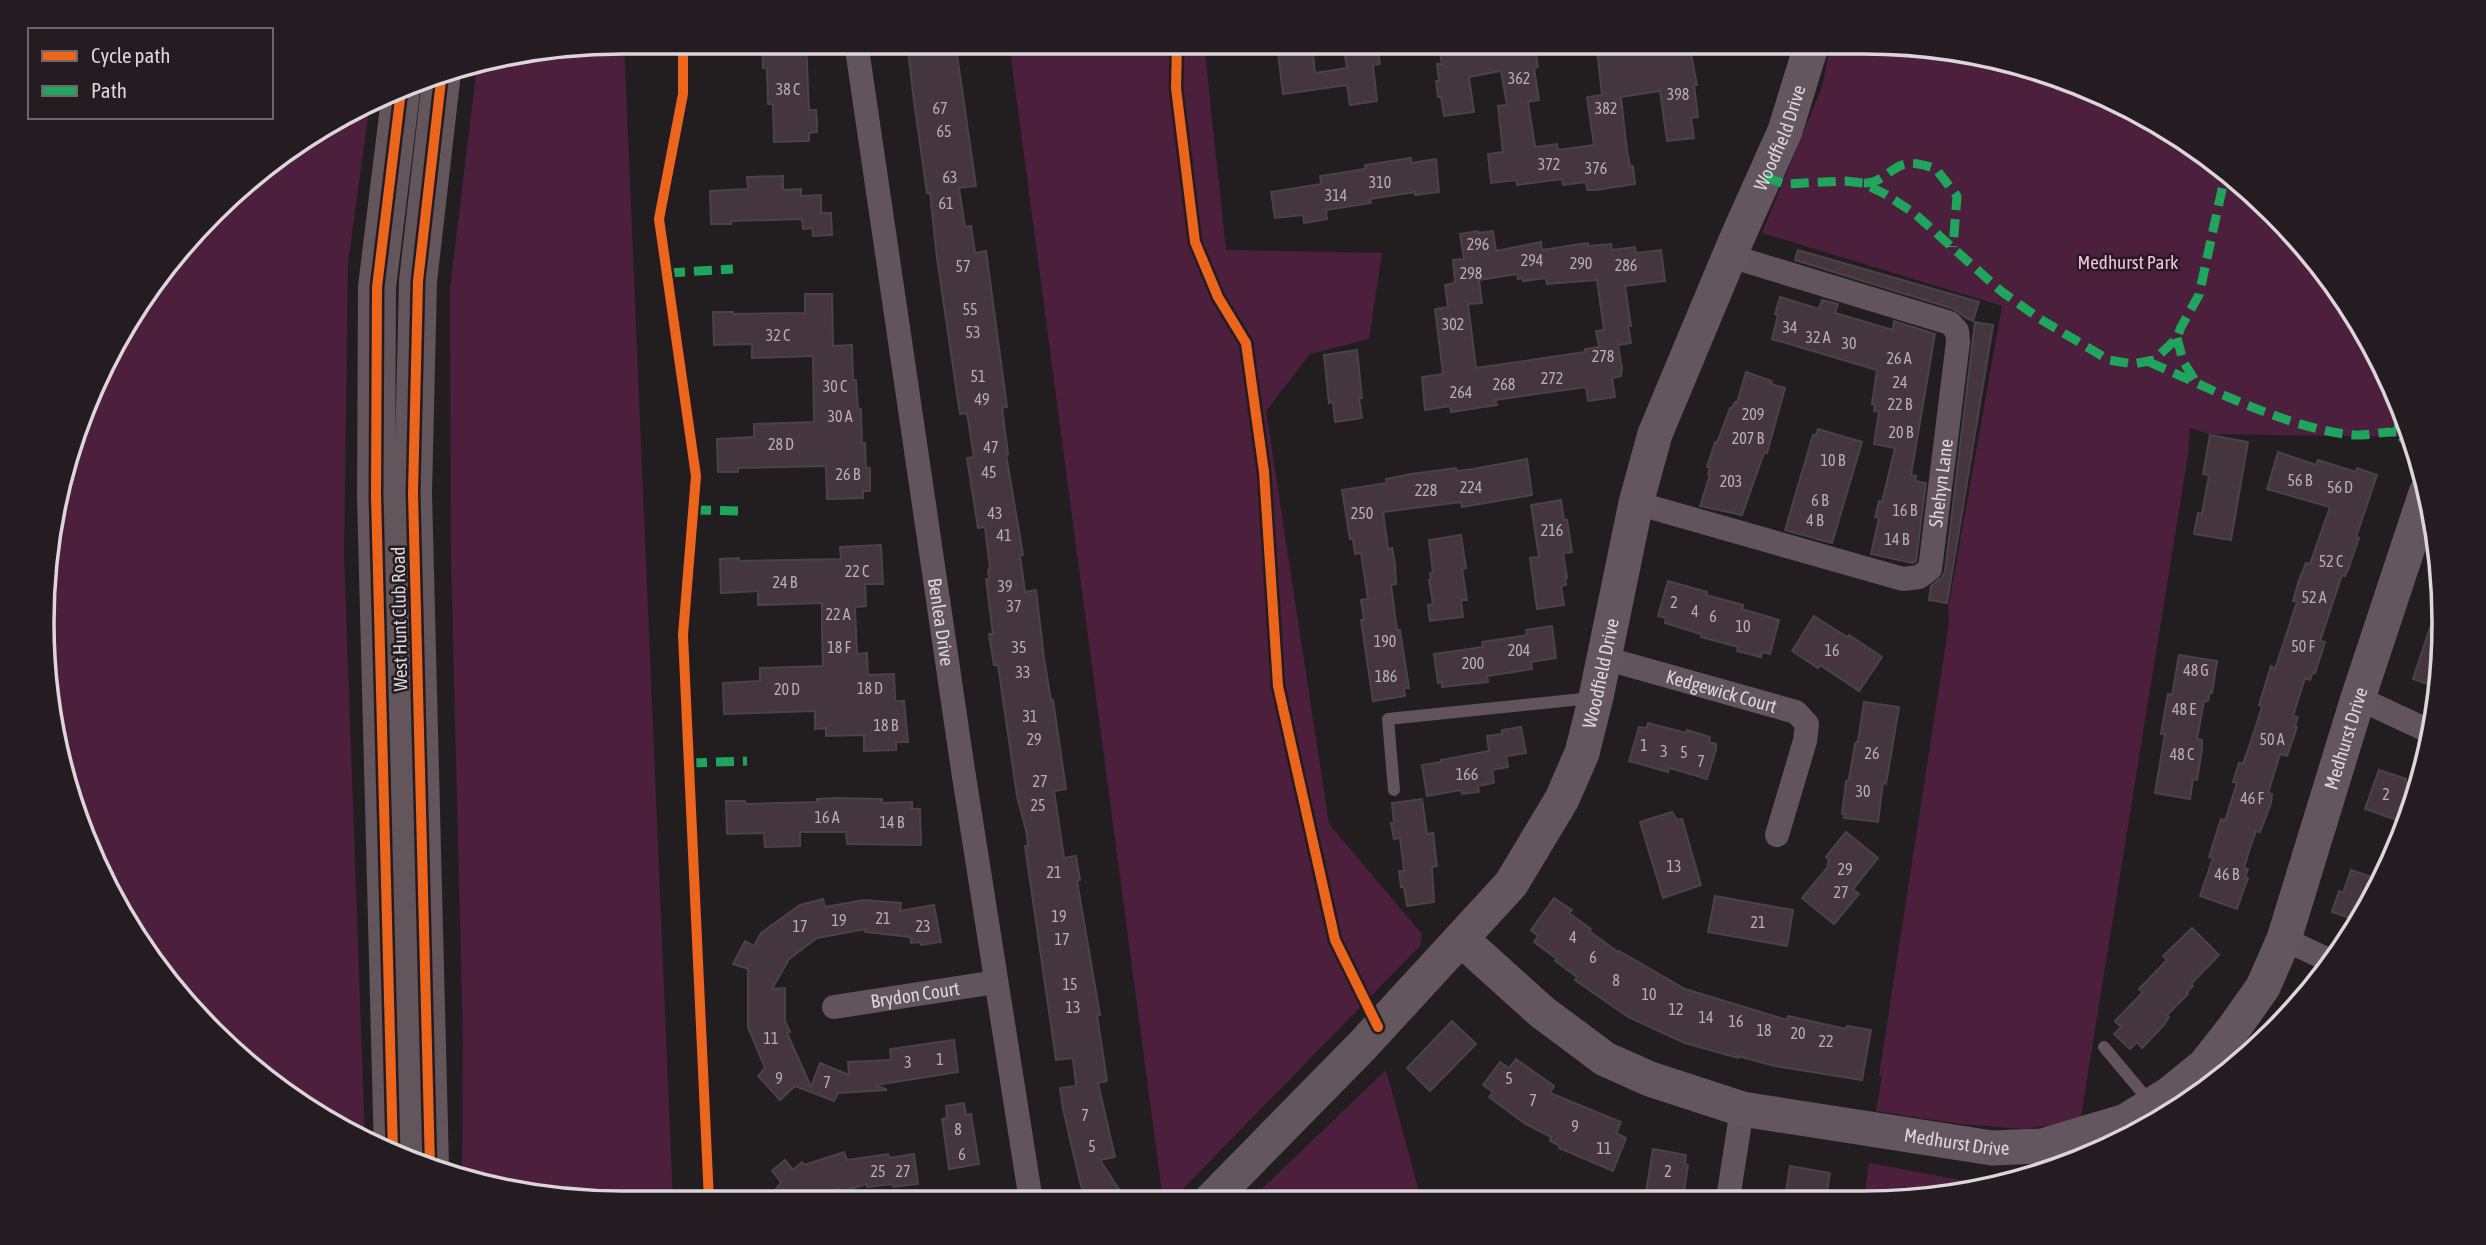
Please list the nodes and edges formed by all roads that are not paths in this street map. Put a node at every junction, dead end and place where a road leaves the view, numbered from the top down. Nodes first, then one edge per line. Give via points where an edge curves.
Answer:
1 (858, 54) edge
2 (1809, 54) edge
3 (441, 84) edge
4 (400, 100) edge
5 (1730, 256) junction
6 (1636, 503) junction
7 (2420, 510) edge
8 (1604, 658) junction
9 (1596, 697) junction
10 (2358, 698) junction
11 (2422, 728) edge
12 (1394, 790) dead end
13 (1777, 835) dead end
14 (1461, 939) junction
15 (2284, 939) junction
16 (2322, 957) edge
17 (996, 982) junction
18 (834, 1007) dead end
19 (2104, 1047) dead end
20 (2152, 1105) junction
21 (1742, 1109) junction
22 (393, 1142) edge
23 (430, 1157) edge
24 (1030, 1191) edge
25 (1220, 1191) edge
26 (1729, 1191) edge

1 - 17 street, Benlea Drive
2 - 5 street, Woodfield Drive via 1785,131
3 - 23 main road, West Hunt Club Road via 418,281 413,493
4 - 22 main road, West Hunt Club Road via 377,287 376,496
5 - 6 street, Woodfield Drive via 1655,434
5 - 6 street, Shehyn Lane via 1950,323 1957,331 1930,569 1919,577 1903,579
6 - 8 street, Woodfield Drive
7 - 10 street, Medhurst Drive
8 - 9 street, Woodfield Drive
8 - 13 street, Kedgewick Court via 1796,712 1807,724 1805,741
9 - 12 lane via 1388,719
9 - 14 street, Woodfield Drive via 1582,753 1562,799 1511,884
10 - 11 street
10 - 15 street, Medhurst Drive
14 - 21 street, Medhurst Drive via 1542,1012 1605,1059
14 - 25 street, Woodfield Drive
15 - 16 street
15 - 20 street, Medhurst Drive via 2263,987 2205,1065
17 - 18 street, Brydon Court
17 - 24 street, Benlea Drive
19 - 20 lane
20 - 21 street, Medhurst Drive via 2126,1121 2080,1136 2042,1146 1992,1148
21 - 26 street

